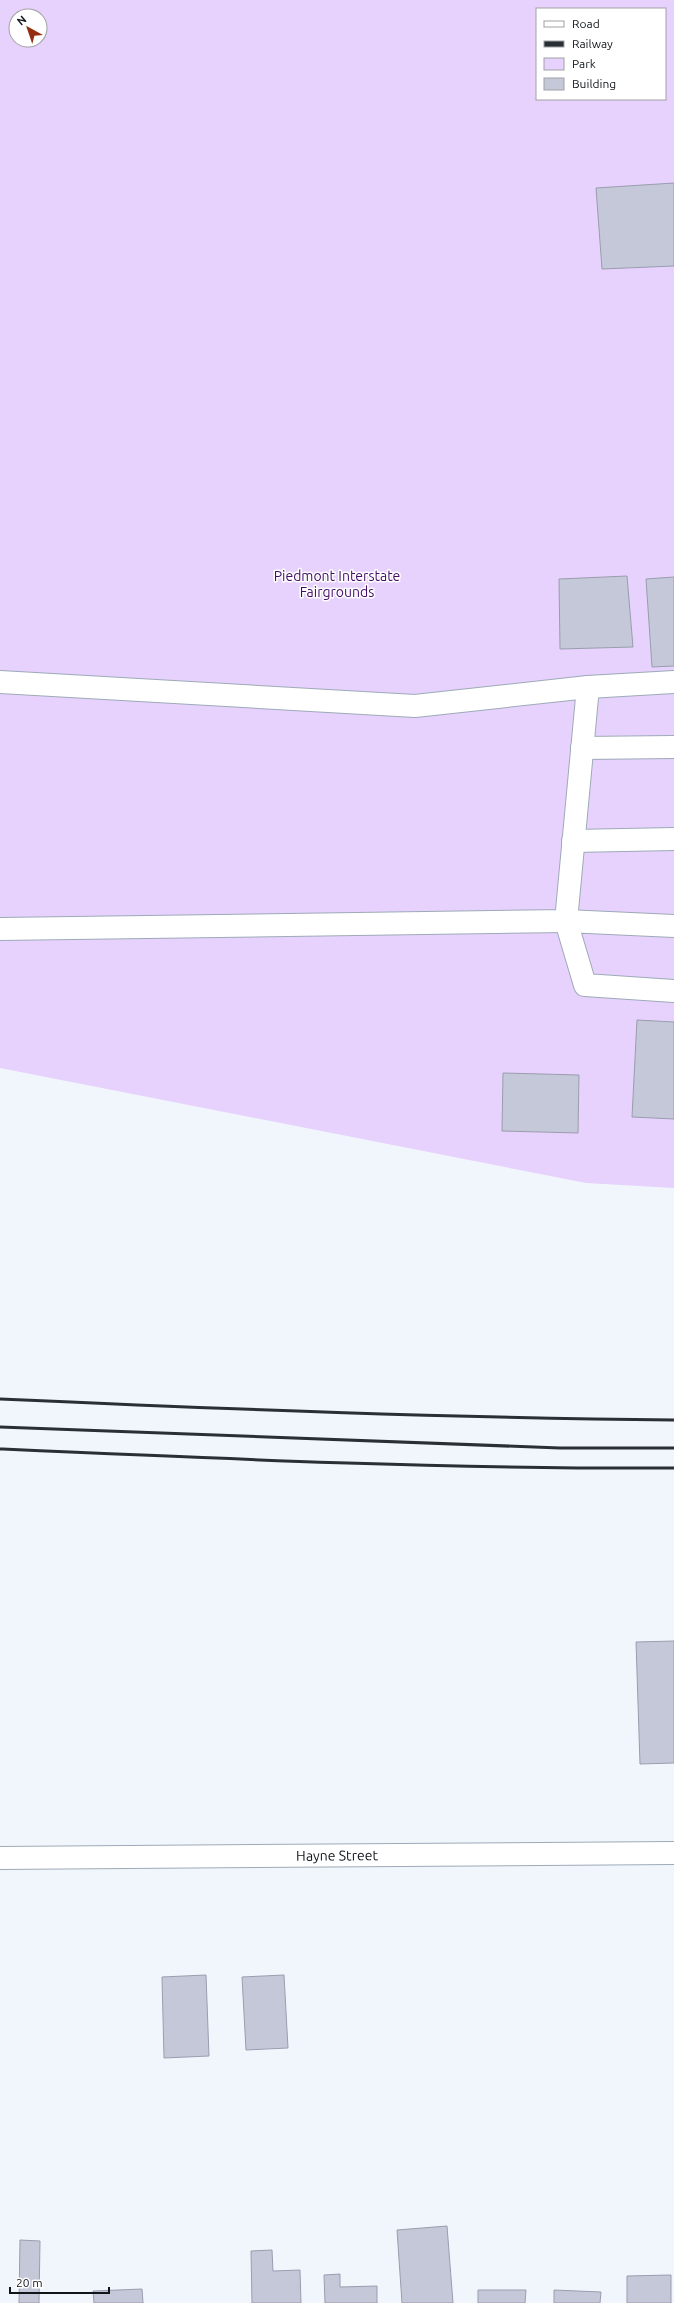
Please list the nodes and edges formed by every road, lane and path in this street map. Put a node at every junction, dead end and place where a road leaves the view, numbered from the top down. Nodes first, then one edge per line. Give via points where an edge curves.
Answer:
1 (0, 682) edge
2 (674, 682) edge
3 (588, 687) junction
4 (674, 747) edge
5 (582, 748) junction
6 (674, 839) edge
7 (573, 841) junction
8 (566, 921) junction
9 (674, 926) edge
10 (0, 929) edge
11 (674, 991) edge
12 (674, 1852) edge
13 (0, 1858) edge

1 - 3 street via 415,706
2 - 3 street
3 - 5 street
4 - 5 street
5 - 7 street
6 - 7 street
7 - 8 street
8 - 9 street
8 - 10 street
8 - 11 street via 585,985
12 - 13 street, Hayne Street

